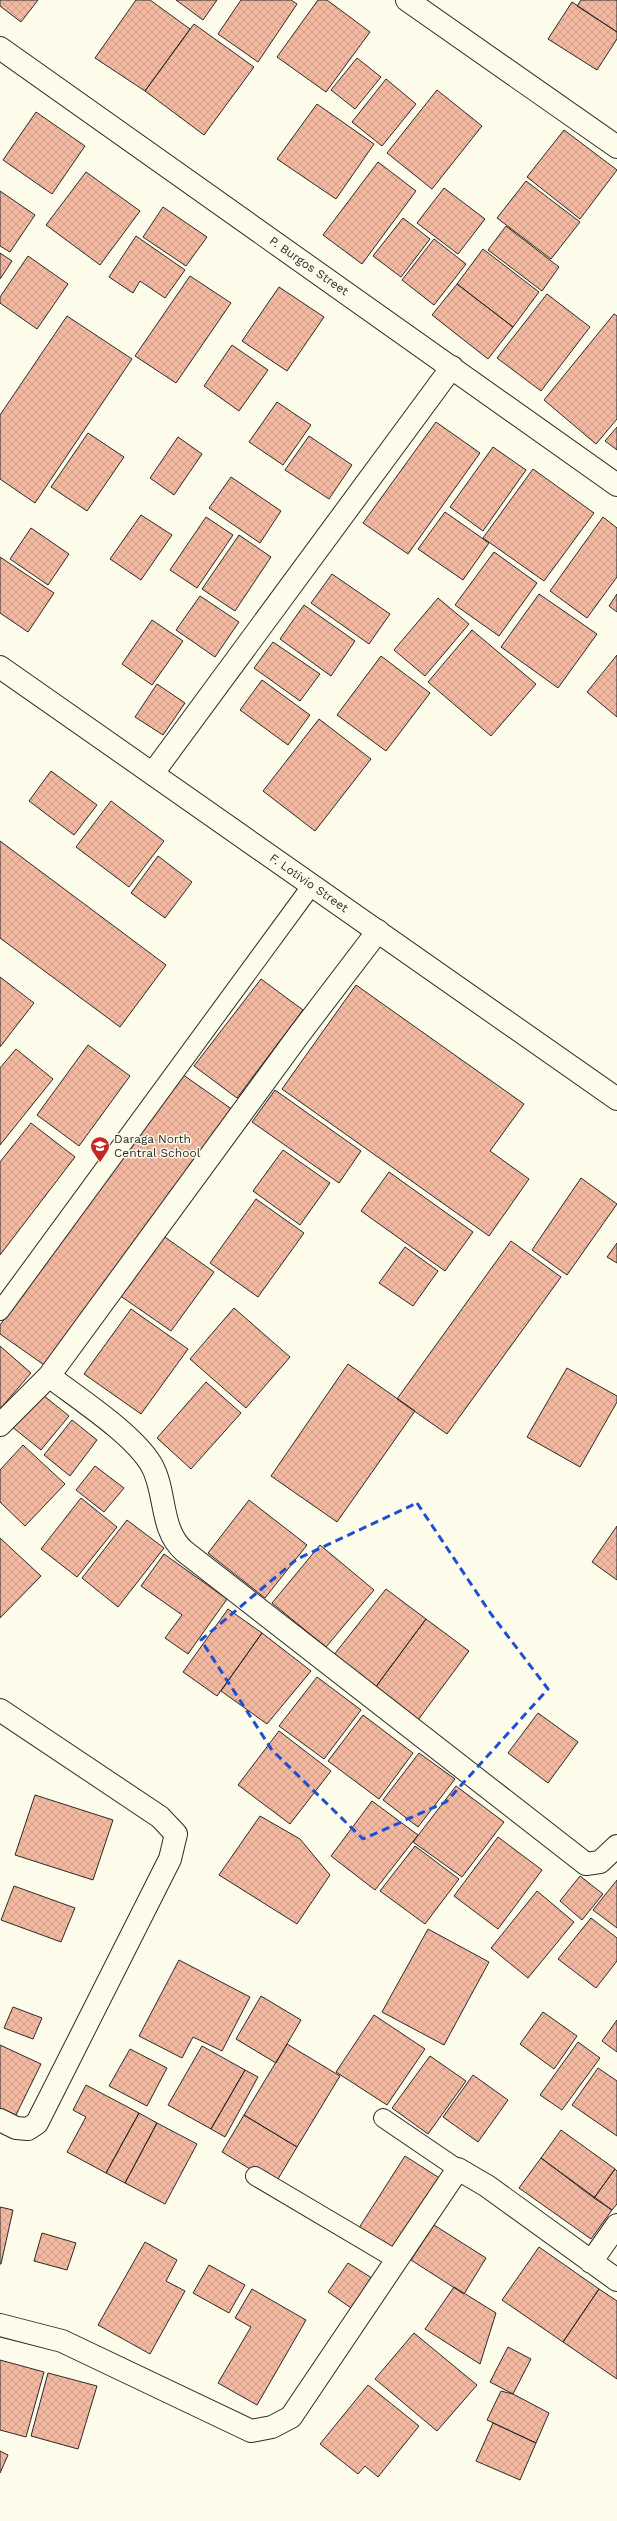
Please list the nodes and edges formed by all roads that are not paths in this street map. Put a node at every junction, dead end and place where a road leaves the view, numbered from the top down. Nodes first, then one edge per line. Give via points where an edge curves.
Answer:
1 (407, 0) edge
2 (0, 48) edge
3 (617, 147) edge
4 (452, 367) junction
5 (617, 485) edge
6 (0, 666) edge
7 (154, 774) junction
8 (312, 885) junction
9 (378, 931) junction
10 (617, 1099) edge
11 (0, 1311) edge
12 (49, 1376) junction
13 (0, 1425) edge
14 (0, 1710) edge
15 (617, 1846) edge
16 (383, 2118) dead end
17 (0, 2120) edge
18 (458, 2169) junction
19 (255, 2176) dead end
20 (617, 2225) edge
21 (397, 2260) junction
22 (591, 2262) junction
23 (617, 2280) edge
24 (0, 2325) edge

1 - 3 street
2 - 4 street, P. Burgos Street
4 - 5 street, P. Burgos Street
4 - 7 street
6 - 7 street, F. Lotivio Street
7 - 8 street, F. Lotivio Street
8 - 9 street, F. Lotivio Street
8 - 11 lane
9 - 10 street, F. Lotivio Street
9 - 12 street
12 - 13 street
12 - 15 street via 131,1440 151,1464 171,1535 184,1551 586,1864 600,1862
14 - 17 street via 160,1816 176,1834 170,1859 37,2122 28,2129 16,2128
16 - 18 lane
18 - 21 street
18 - 22 street via 487,2186
19 - 21 lane
20 - 22 street
21 - 24 street via 291,2417 272,2427 251,2432 62,2341
22 - 23 street

